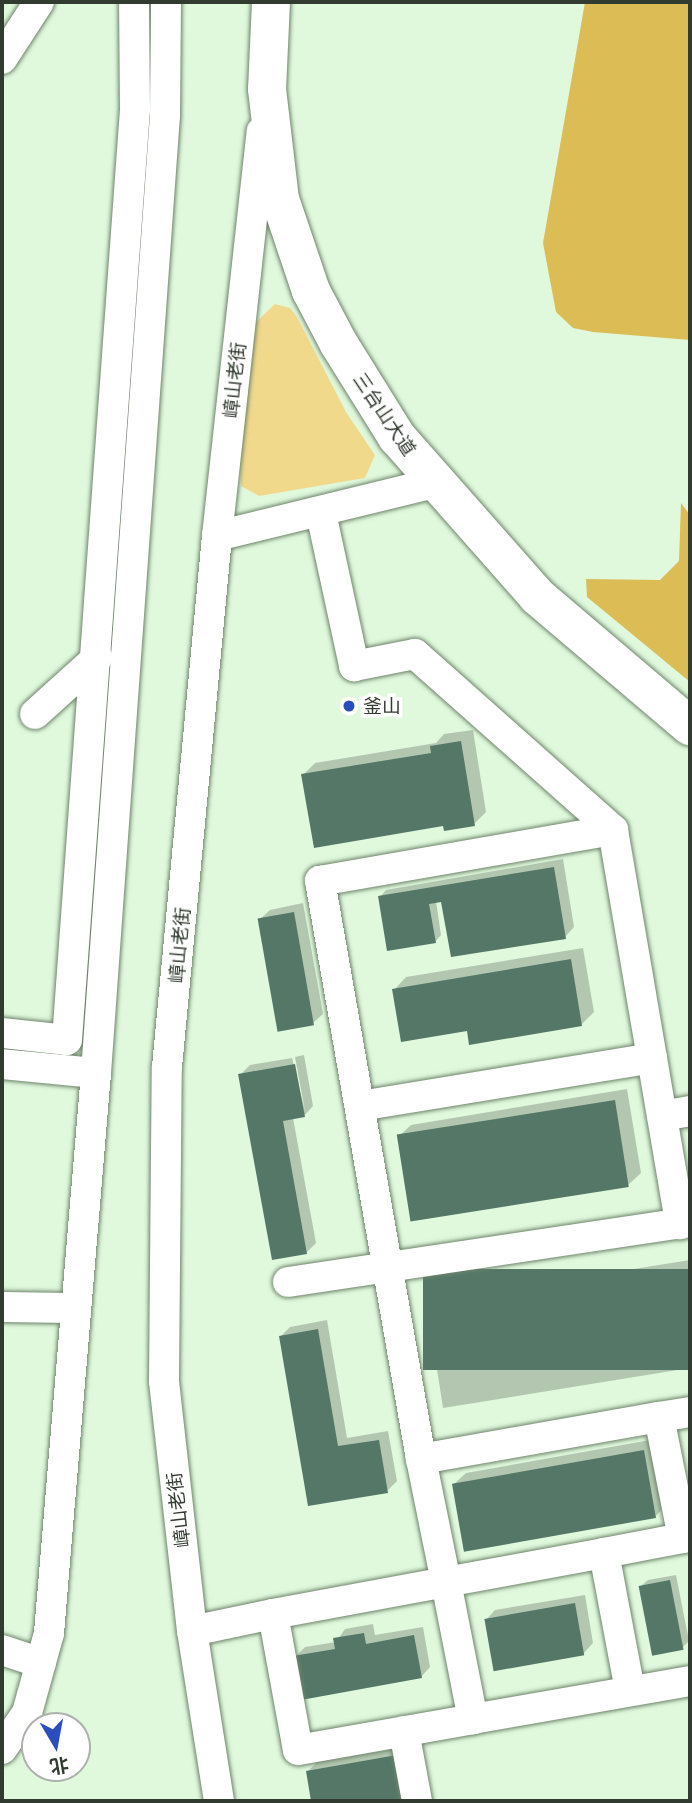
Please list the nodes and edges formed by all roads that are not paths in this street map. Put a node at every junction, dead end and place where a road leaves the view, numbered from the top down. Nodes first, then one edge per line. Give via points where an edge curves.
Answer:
1 (39, 2) edge
2 (134, 2) edge
3 (166, 2) edge
4 (271, 2) edge
5 (2, 59) edge
6 (267, 89) junction
7 (435, 483) junction
8 (321, 513) junction
9 (217, 536) junction
10 (97, 658) junction
11 (35, 714) dead end
12 (690, 726) edge
13 (613, 830) junction
14 (2, 1033) edge
15 (652, 1058) junction
16 (2, 1064) edge
17 (96, 1073) junction
18 (360, 1106) junction
19 (676, 1114) edge
20 (685, 1223) edge
21 (388, 1267) junction
22 (288, 1282) dead end
23 (2, 1307) edge
24 (73, 1308) junction
25 (690, 1412) edge
26 (659, 1418) junction
27 (421, 1459) junction
28 (604, 1553) junction
29 (446, 1582) junction
30 (273, 1614) junction
31 (192, 1631) junction
32 (2, 1650) edge
33 (41, 1663) junction
34 (690, 1681) edge
35 (630, 1691) junction
36 (472, 1719) junction
37 (404, 1731) junction
38 (2, 1749) edge
39 (219, 1801) edge
40 (417, 1801) edge

1 - 5 street
2 - 10 street via 135,109
3 - 17 street via 165,116
4 - 6 main road, 三台山大道
6 - 7 main road, 三台山大道 via 280,200 311,291 378,409
6 - 9 street, 嶂山老街
7 - 8 street
7 - 12 main road, 三台山大道 via 537,596
8 - 9 street
8 - 13 street via 354,666 415,654
9 - 31 street, 嶂山老街 via 167,1067 164,1381
10 - 11 street
10 - 14 street via 67,1040
13 - 15 street
13 - 18 street via 320,881
15 - 18 street
15 - 19 street
16 - 17 street
17 - 24 street
18 - 21 street
19 - 20 street
20 - 21 street
21 - 22 street
21 - 27 street
23 - 24 street
24 - 33 street via 67,1445 49,1633
25 - 26 street
26 - 27 street
26 - 28 street via 683,1538
27 - 29 street
28 - 29 street
28 - 35 street
29 - 30 street
29 - 36 street
30 - 31 street
30 - 37 street via 299,1749
31 - 39 street, 嶂山老街
32 - 33 street
33 - 38 street via 27,1713
34 - 35 street
35 - 36 street
36 - 37 street
37 - 40 street

